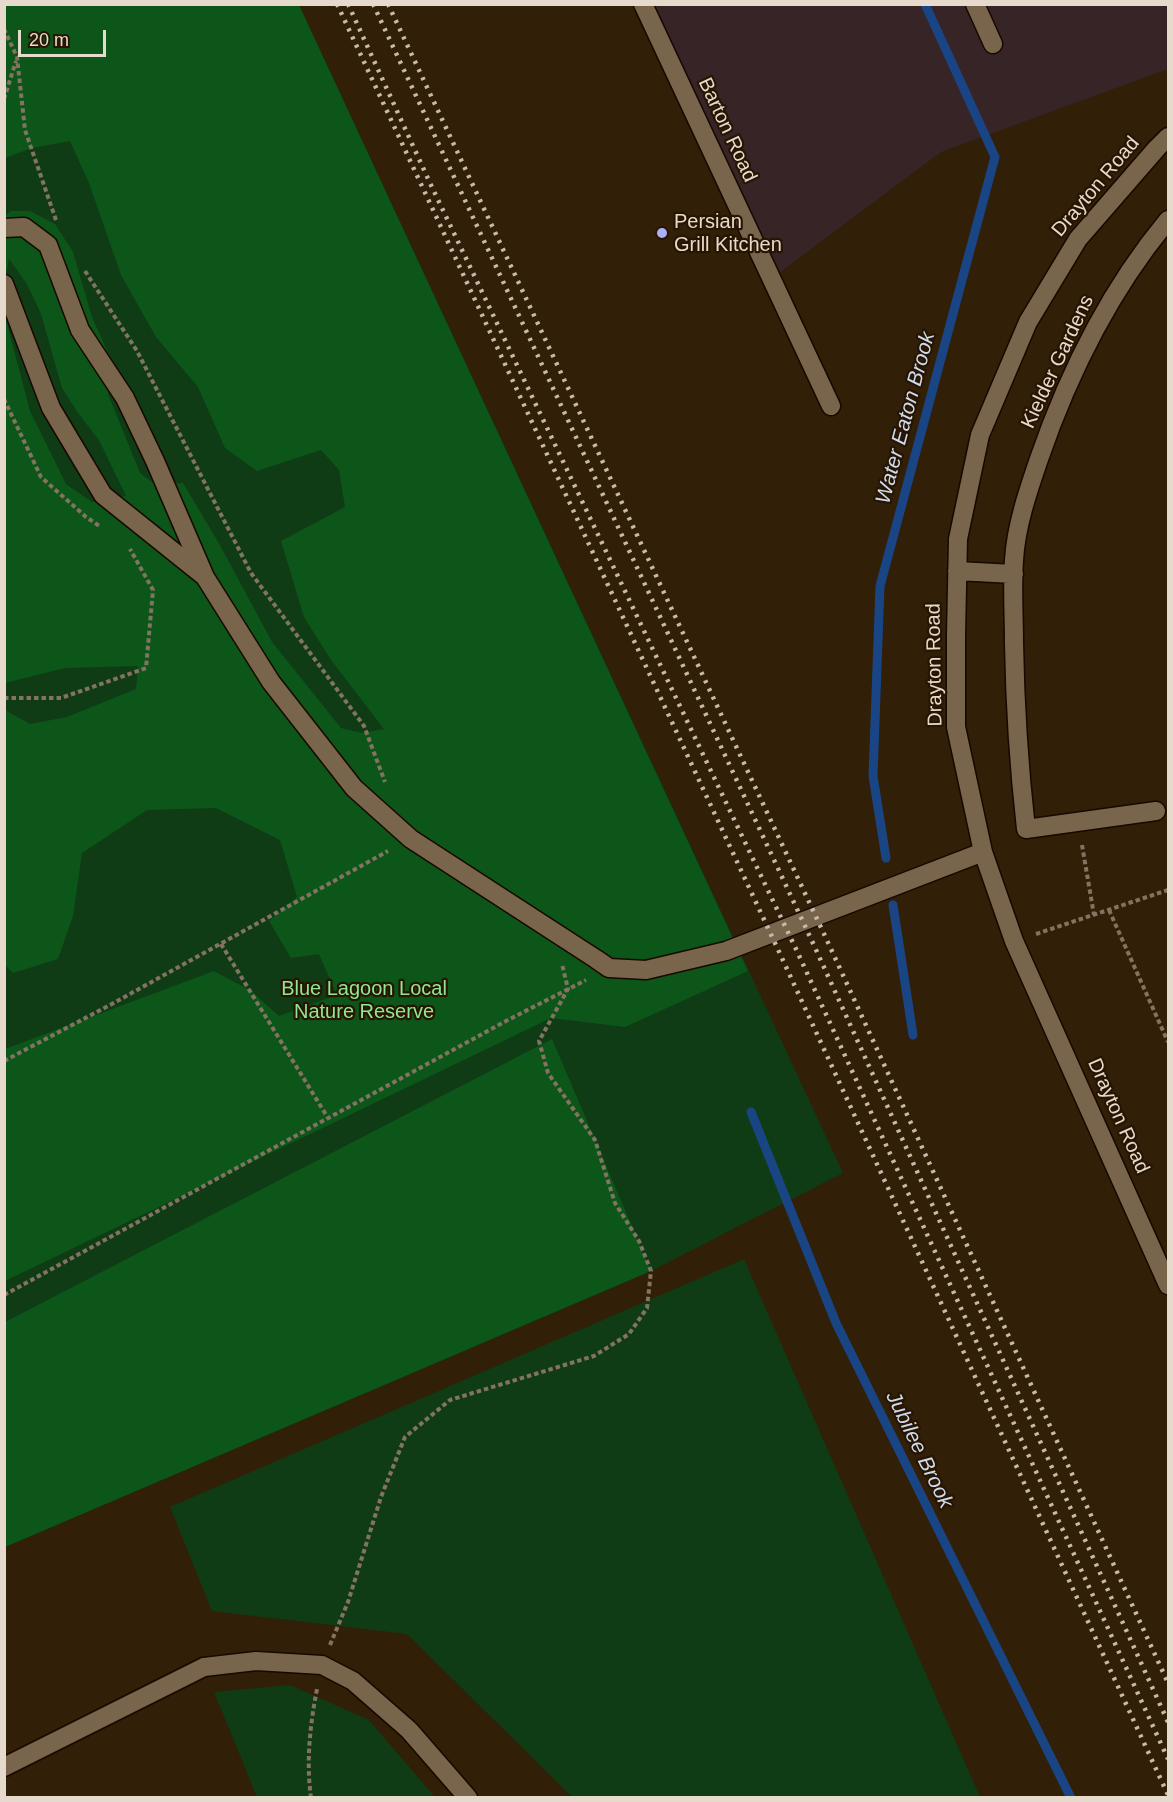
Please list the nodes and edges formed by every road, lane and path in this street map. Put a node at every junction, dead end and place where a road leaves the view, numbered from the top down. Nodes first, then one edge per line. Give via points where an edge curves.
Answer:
1 (643, 4) edge
2 (975, 4) edge
3 (4, 29) edge
4 (993, 44) dead end
5 (17, 57) junction
6 (4, 99) edge
7 (1168, 137) edge
8 (1168, 220) edge
9 (57, 224) dead end
10 (4, 228) edge
11 (80, 263) dead end
12 (4, 284) edge
13 (4, 399) edge
14 (831, 406) dead end
15 (103, 529) dead end
16 (129, 546) dead end
17 (957, 571) junction
18 (1014, 573) junction
19 (205, 577) junction
20 (4, 698) edge
21 (1155, 811) dead end
22 (384, 814) junction
23 (1079, 822) junction
24 (411, 838) junction
25 (983, 852) junction
26 (1168, 890) edge
27 (1108, 910) junction
28 (1094, 915) junction
29 (1014, 941) junction
30 (221, 944) junction
31 (609, 968) junction
32 (568, 989) junction
33 (1168, 1042) edge
34 (4, 1061) edge
35 (328, 1118) junction
36 (1168, 1285) edge
37 (4, 1296) edge
38 (322, 1665) junction
39 (4, 1767) edge
40 (311, 1797) edge
41 (468, 1797) edge

1 - 14 street, Barton Road
2 - 4 street
3 - 5 path
5 - 6 path
5 - 9 path via 25,130
7 - 17 street, Drayton Road via 1078,239 1028,322 980,435 958,538
8 - 18 street, Kielder Gardens via 1140,254 1094,329 1054,413 1027,495
10 - 19 street via 24,227 48,245 80,330 125,398
11 - 22 path via 137,351 251,573 364,726 390,794
12 - 19 street via 51,408 103,495
13 - 15 path via 41,477
16 - 20 path via 153,590 146,668 62,698
17 - 18 street
17 - 25 street, Drayton Road via 956,727
18 - 23 street, Kielder Gardens via 1016,707 1026,829
19 - 22 street via 271,682 354,788
21 - 23 street
22 - 24 street
23 - 28 path
24 - 30 path
24 - 31 street
25 - 29 street, Drayton Road
25 - 31 street via 726,951 646,970
26 - 27 path
27 - 28 path
27 - 33 path
28 - 29 path
29 - 36 street, Drayton Road
30 - 34 path
30 - 35 path
31 - 32 path
32 - 35 path
32 - 38 path via 539,1041 548,1073 595,1140 615,1203 639,1241 651,1271 647,1308 629,1334 594,1356 450,1401 405,1437
35 - 37 path
38 - 39 street via 256,1660 204,1667
38 - 40 path via 311,1717
38 - 41 street via 353,1681 410,1730

